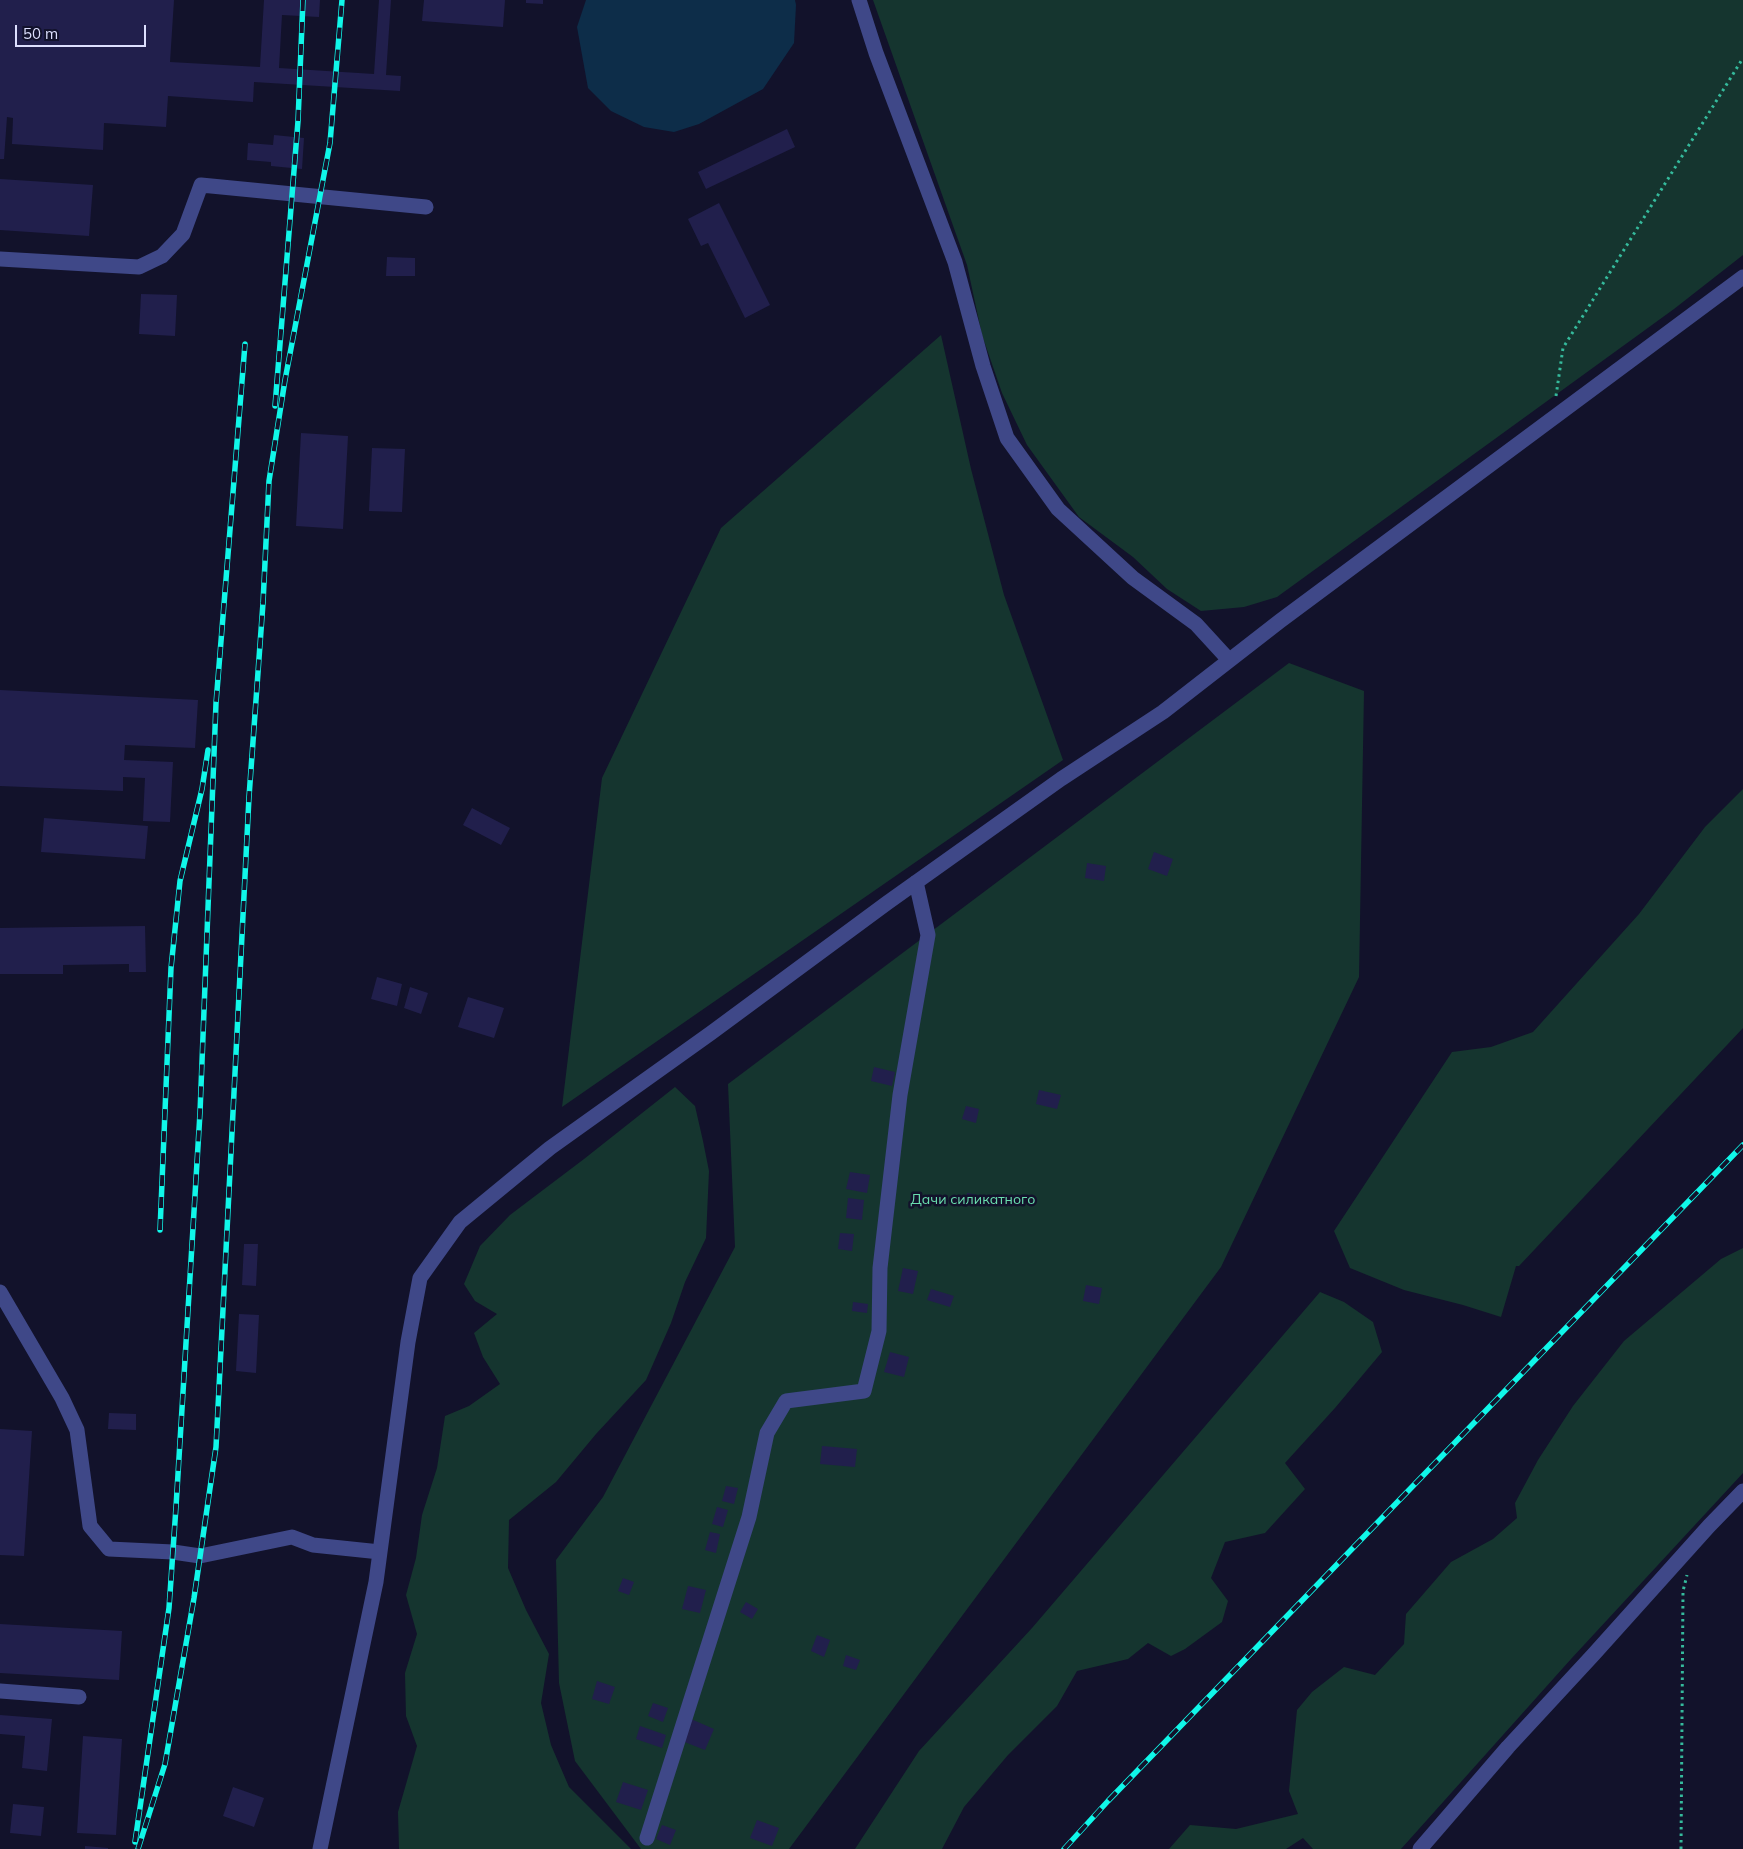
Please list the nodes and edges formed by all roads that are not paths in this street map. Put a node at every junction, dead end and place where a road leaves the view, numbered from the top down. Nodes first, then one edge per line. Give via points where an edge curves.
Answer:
1 (859, 0) edge
2 (426, 206) dead end
3 (0, 259) edge
4 (1743, 277) edge
5 (1229, 660) junction
6 (916, 882) junction
7 (0, 1292) edge
8 (1743, 1491) edge
9 (380, 1552) junction
10 (0, 1692) edge
11 (79, 1697) dead end
12 (647, 1838) dead end
13 (320, 1849) edge
14 (1420, 1849) edge

1 - 5 street via 955,262 983,366 1008,438 1058,509 1133,578 1196,624
2 - 3 street via 201,185 183,234 162,256 139,267
4 - 5 street
5 - 6 street via 1163,712 1061,779
6 - 9 street via 550,1148 460,1222 420,1278 408,1342
6 - 12 street via 928,935 900,1094 880,1268 879,1330 864,1391 786,1401 767,1433 749,1517
7 - 9 street via 77,1430 90,1526 109,1549 200,1556 292,1537 313,1545
8 - 14 street via 1508,1747
9 - 13 street
10 - 11 street

